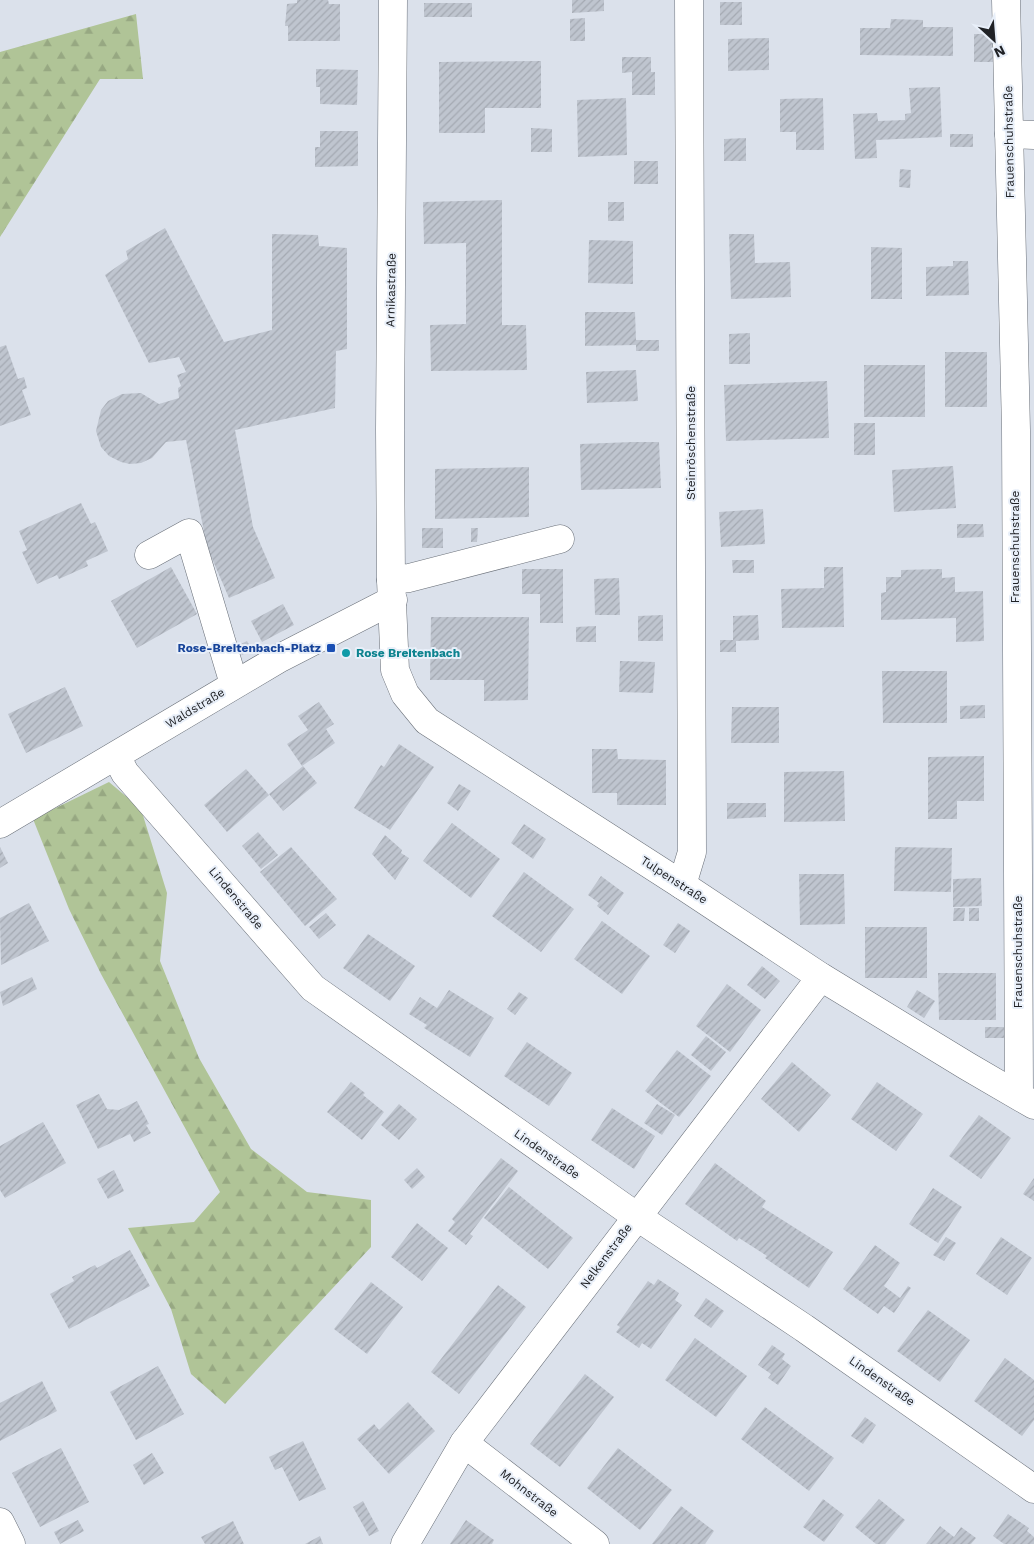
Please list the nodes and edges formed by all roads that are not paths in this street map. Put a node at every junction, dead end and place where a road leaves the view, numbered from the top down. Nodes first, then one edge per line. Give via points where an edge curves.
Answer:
1 (393, 0) edge
2 (689, 0) edge
3 (1006, 0) edge
4 (1021, 134) edge
5 (1025, 438) edge
6 (560, 539) dead end
7 (149, 555) dead end
8 (392, 590) junction
9 (234, 684) junction
10 (116, 756) junction
11 (0, 824) edge
12 (682, 885) junction
13 (821, 978) junction
14 (1026, 1099) edge
15 (636, 1216) junction
16 (464, 1443) junction
17 (1034, 1489) edge
18 (0, 1522) edge
19 (11, 1544) edge
20 (405, 1544) edge
21 (595, 1544) edge

1 - 8 street, Arnikastraße
2 - 12 street, Steinröschenstraße via 692,852
3 - 4 street, Frauenschuhstraße
4 - 5 street, Frauenschuhstraße
5 - 14 street, Frauenschuhstraße
6 - 8 street via 409,578
7 - 9 street via 189,533
8 - 9 street, Waldstraße
8 - 12 street, Tulpenstraße via 395,670 405,694 427,721
9 - 10 street, Waldstraße
10 - 11 street, Waldstraße
10 - 15 street, Lindenstraße via 125,773 314,988
12 - 13 street, Tulpenstraße
13 - 14 street, Tulpenstraße
13 - 15 street, Nelkenstraße
15 - 16 street, Nelkenstraße
15 - 17 street, Lindenstraße via 812,1333
16 - 20 street, Nelkenstraße
16 - 21 street, Mohnstraße
18 - 19 street

